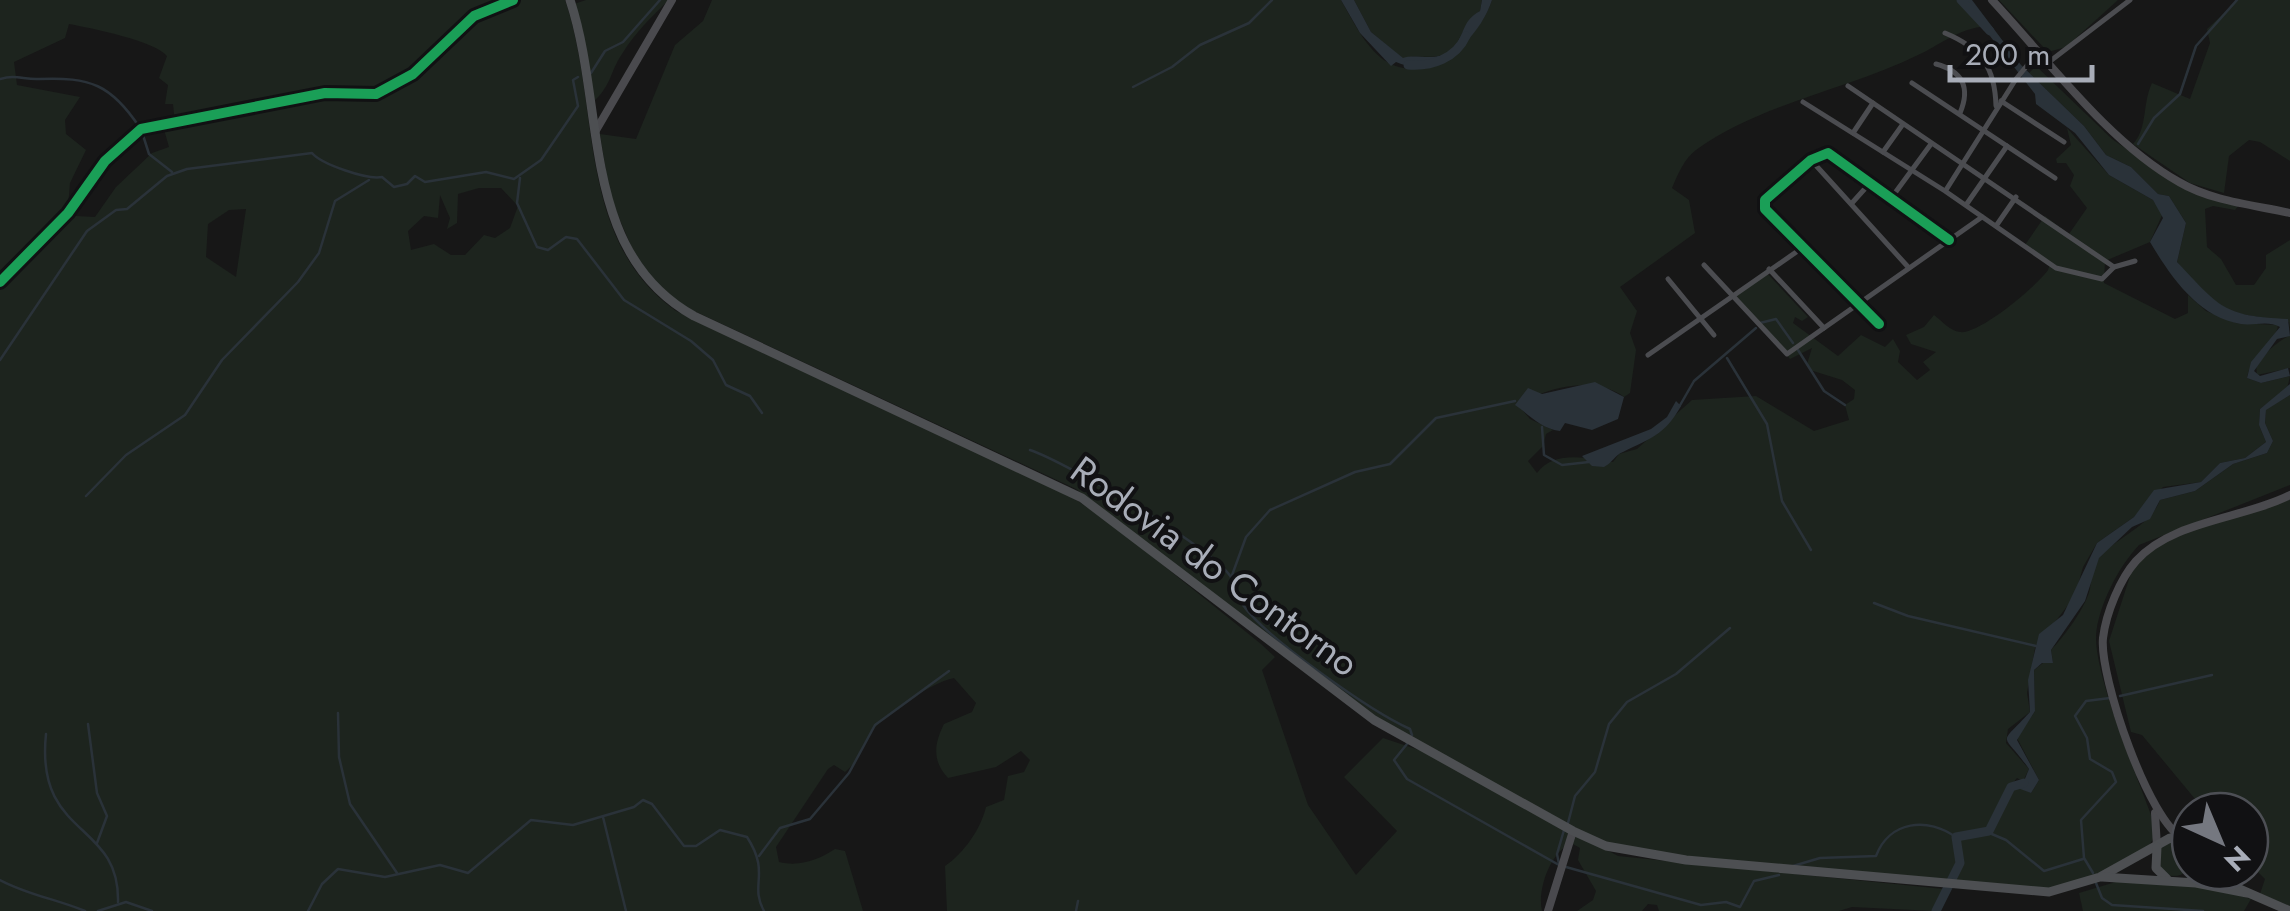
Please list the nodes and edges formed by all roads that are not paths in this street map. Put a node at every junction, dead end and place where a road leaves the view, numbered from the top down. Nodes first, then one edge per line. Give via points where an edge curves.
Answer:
1 (512, 0) edge
2 (570, 0) edge
3 (672, 0) edge
4 (1992, 0) edge
5 (2130, 0) edge
6 (1945, 32) dead end
7 (2039, 51) junction
8 (2049, 62) junction
9 (1936, 64) dead end
10 (1912, 83) dead end
11 (1848, 86) dead end
12 (2002, 101) junction
13 (1803, 102) dead end
14 (1873, 103) junction
15 (1996, 109) junction
16 (1959, 114) junction
17 (1903, 124) junction
18 (1983, 130) junction
19 (595, 132) junction
20 (1853, 133) junction
21 (2064, 142) dead end
22 (1931, 144) junction
23 (2007, 146) junction
24 (1883, 152) junction
25 (1812, 160) junction
26 (1962, 164) junction
27 (1912, 170) junction
28 (1985, 176) junction
29 (2055, 178) dead end
30 (1870, 183) junction
31 (1945, 190) junction
32 (1892, 197) junction
33 (2016, 197) junction
34 (1852, 204) junction
35 (1966, 205) junction
36 (2290, 213) edge
37 (1982, 216) junction
38 (1996, 226) junction
39 (1949, 240) junction
40 (1802, 248) junction
41 (2134, 261) dead end
42 (1704, 265) dead end
43 (1909, 268) junction
44 (2114, 268) junction
45 (1769, 269) junction
46 (1668, 279) dead end
47 (0, 282) edge
48 (1732, 296) junction
49 (1858, 305) junction
50 (1700, 318) junction
51 (1879, 324) dead end
52 (1824, 328) junction
53 (1714, 334) dead end
54 (1648, 355) dead end
55 (2290, 495) edge
56 (2154, 809) junction
57 (2170, 830) edge
58 (1574, 831) junction
59 (2170, 838) edge
60 (2157, 848) junction
61 (2100, 877) junction
62 (2170, 878) edge
63 (2170, 880) edge
64 (2236, 891) edge
65 (2244, 891) edge
66 (2247, 893) junction
67 (1548, 911) edge
68 (2290, 911) edge

1 - 47 main road via 465,22 413,74 376,94 324,93 142,130 105,162 68,213
2 - 19 main road, Rodovia do Contorno
3 - 19 main road
4 - 7 main road
5 - 8 street
6 - 15 street via 1983,57 1995,79
7 - 8 main road
7 - 12 street
8 - 36 main road via 2115,132 2182,184
9 - 16 street via 1963,81
10 - 16 street
11 - 14 street
12 - 15 street
12 - 21 street
13 - 20 street
14 - 17 street
14 - 20 street
15 - 18 street
16 - 18 street
17 - 22 street
17 - 24 street
18 - 23 street
18 - 26 street
19 - 58 main road, Rodovia do Contorno via 619,234 662,296 1082,498 1374,720
20 - 24 street
22 - 26 street
22 - 27 street
23 - 28 street
23 - 29 street
24 - 27 street
25 - 30 street via 1823,153
25 - 34 street
25 - 40 street via 1763,205
26 - 28 street
26 - 31 street
27 - 31 street
27 - 32 street
28 - 33 street
28 - 35 street
30 - 32 street
30 - 34 street
31 - 35 street
32 - 39 street
33 - 38 street
33 - 44 street
34 - 43 street
35 - 37 street
37 - 38 street
37 - 39 street
38 - 44 street via 2065,272 2102,279
39 - 43 street
40 - 45 street
40 - 49 street
41 - 44 street
42 - 48 street
43 - 49 street
45 - 48 street
45 - 52 street
46 - 50 street
48 - 50 street
48 - 52 street via 1783,353
49 - 51 street
49 - 52 street
50 - 53 street
50 - 54 street
55 - 56 main road via 2177,534 2143,554 2121,586 2103,644 2128,742
56 - 57 main road
56 - 60 main road
58 - 61 main road, Rodovia do Contorno via 1634,854 1966,886 2050,892
58 - 67 main road
59 - 60 main road
60 - 61 main road
60 - 62 main road via 2156,868
61 - 63 main road
64 - 66 main road
65 - 66 main road
66 - 68 main road

